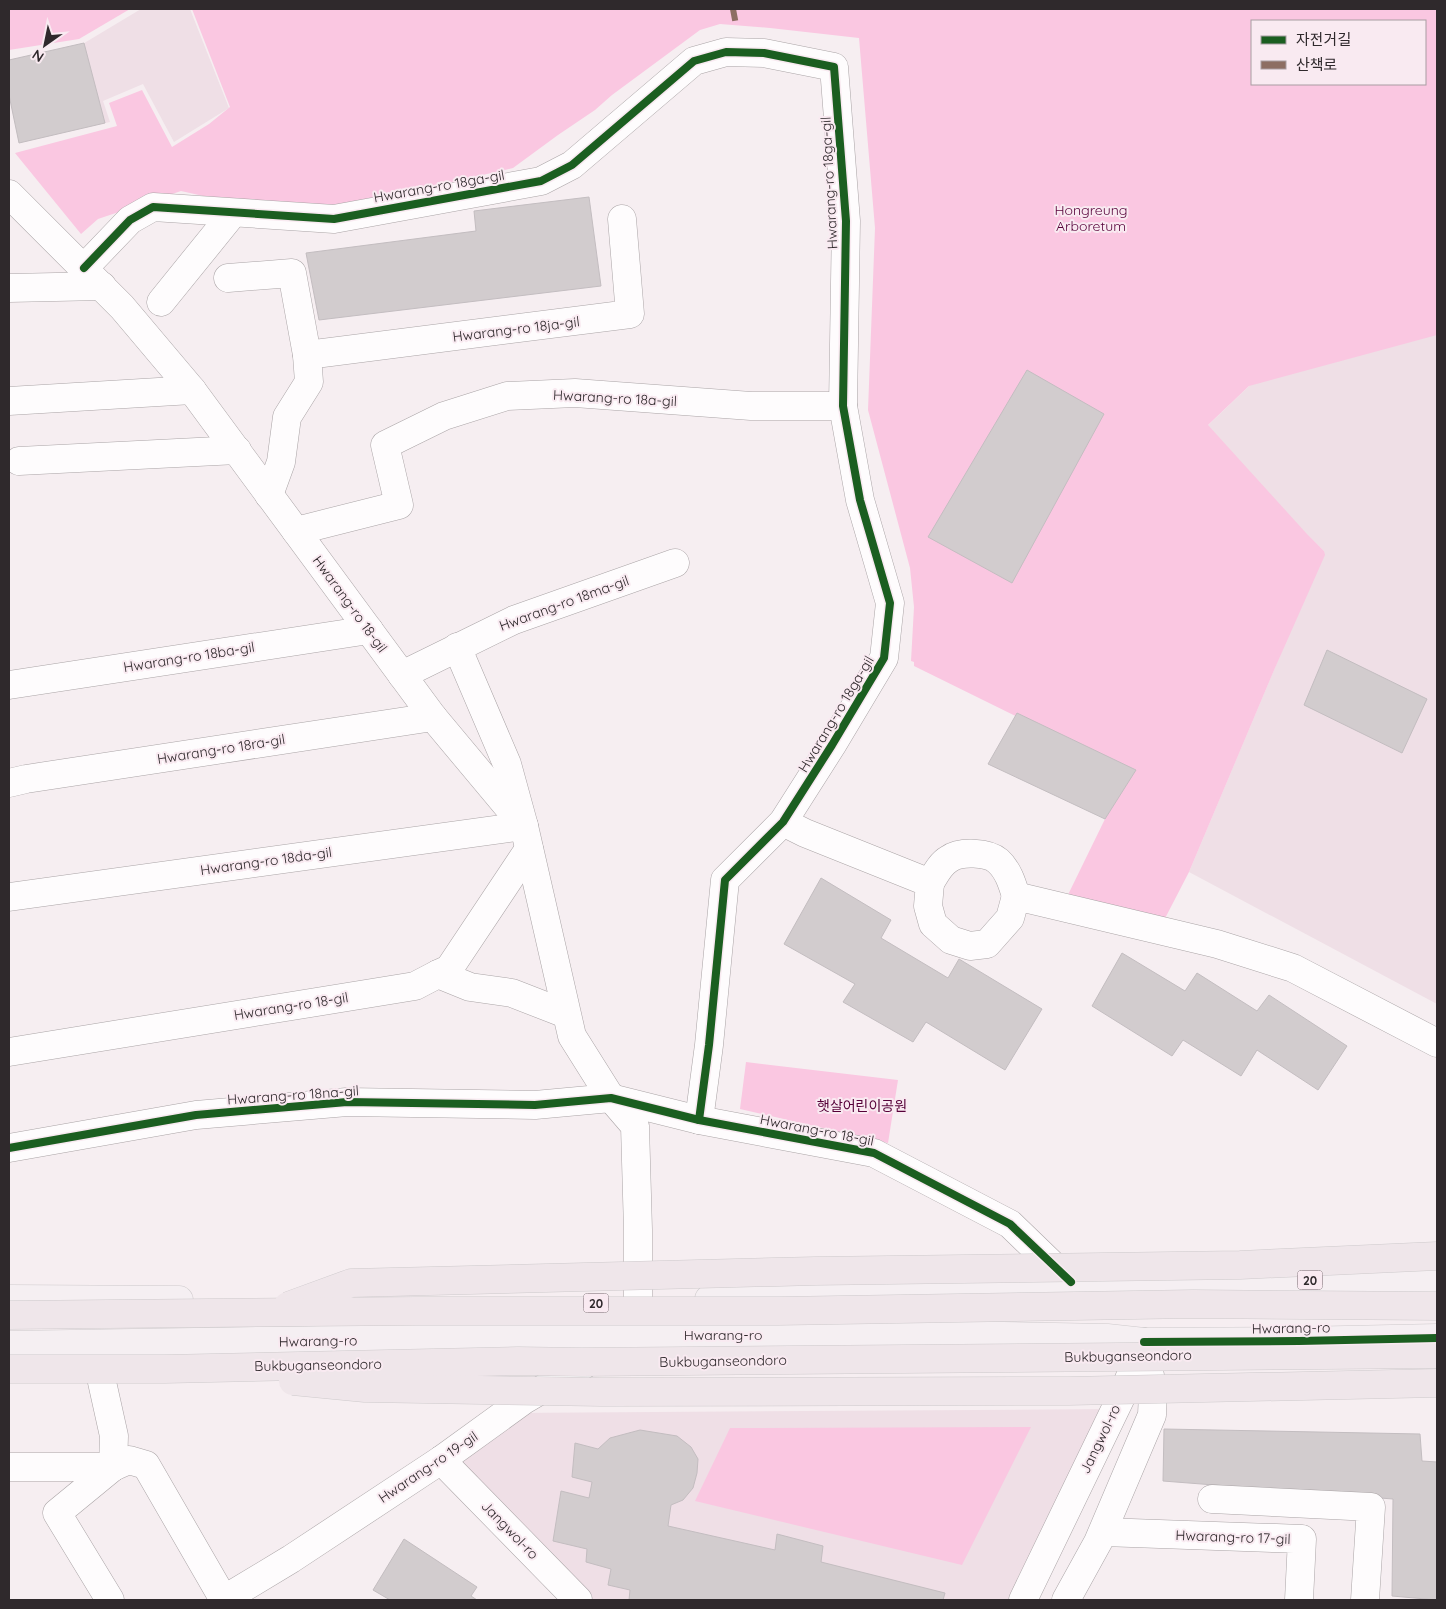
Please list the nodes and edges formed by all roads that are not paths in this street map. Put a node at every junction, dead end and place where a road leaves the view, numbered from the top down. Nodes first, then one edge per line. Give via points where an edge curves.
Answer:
1 (9, 194) edge
2 (233, 213) junction
3 (622, 219) dead end
4 (84, 269) junction
5 (228, 278) dead end
6 (9, 288) edge
7 (161, 302) dead end
8 (307, 355) junction
9 (192, 390) junction
10 (9, 401) edge
11 (843, 406) junction
12 (237, 450) junction
13 (18, 461) dead end
14 (269, 494) junction
15 (296, 532) junction
16 (675, 563) dead end
17 (369, 630) junction
18 (457, 647) junction
19 (402, 675) junction
20 (9, 685) edge
21 (433, 718) junction
22 (9, 783) edge
23 (783, 822) junction
24 (526, 838) junction
25 (930, 883) junction
26 (1016, 896) junction
27 (9, 897) edge
28 (438, 974) junction
29 (566, 1014) junction
30 (1437, 1044) edge
31 (9, 1052) edge
32 (611, 1098) junction
33 (699, 1120) junction
34 (9, 1148) edge
35 (1437, 1256) edge
36 (1437, 1278) edge
37 (1182, 1281) junction
38 (1071, 1282) junction
39 (940, 1287) junction
40 (9, 1299) edge
41 (638, 1303) junction
42 (1437, 1306) edge
43 (268, 1313) junction
44 (9, 1315) edge
45 (633, 1335) junction
46 (943, 1336) junction
47 (1437, 1338) edge
48 (1144, 1342) junction
49 (93, 1344) junction
50 (9, 1345) edge
51 (1437, 1354) edge
52 (9, 1369) edge
53 (165, 1369) junction
54 (1437, 1383) edge
55 (441, 1460) junction
56 (9, 1467) edge
57 (113, 1467) junction
58 (1212, 1499) dead end
59 (1103, 1532) junction
60 (110, 1600) edge
61 (224, 1600) edge
62 (578, 1600) edge
63 (1023, 1600) edge
64 (1066, 1600) edge
65 (1299, 1600) edge
66 (1365, 1600) edge

1 - 4 street, Hwarang-ro 18-gil
2 - 4 street, Hwarang-ro 18ga-gil via 152,207 130,220
2 - 7 street
2 - 11 street, Hwarang-ro 18ga-gil via 334,219 541,180 572,165 694,61 726,52 764,53 834,67 846,221
3 - 8 street, Hwarang-ro 18ja-gil via 630,314
4 - 6 street
4 - 9 street, Hwarang-ro 18-gil via 122,307
5 - 8 street via 292,273
8 - 14 street via 309,382 287,418 281,462
9 - 10 street
9 - 12 street, Hwarang-ro 18-gil
11 - 15 street, Hwarang-ro 18a-gil via 751,406 574,393 507,396 444,416 384,445 399,505
11 - 23 street, Hwarang-ro 18ga-gil via 860,500 890,603 884,658
12 - 13 street
12 - 14 street, Hwarang-ro 18-gil
14 - 15 street, Hwarang-ro 18-gil
15 - 17 street, Hwarang-ro 18-gil
16 - 18 street, Hwarang-ro 18ma-gil via 514,620
17 - 19 street, Hwarang-ro 18-gil
17 - 20 street, Hwarang-ro 18ba-gil
18 - 19 street, Hwarang-ro 18ma-gil
18 - 24 street, Hwarang-ro 18-gil via 507,764
19 - 21 street, Hwarang-ro 18-gil
21 - 22 street, Hwarang-ro 18ra-gil
21 - 24 street, Hwarang-ro 18-gil
23 - 25 street
23 - 33 street, Hwarang-ro 18ga-gil via 725,880
24 - 27 street, Hwarang-ro 18da-gil
24 - 28 street, Hwarang-ro 18-gil via 449,969
24 - 29 street, Hwarang-ro 18-gil
25 - 26 street via 949,858 979,854 997,860 1010,876
25 - 26 street via 928,906 933,924 951,940 970,946 987,944 1010,918
26 - 30 street via 1218,944 1293,968
28 - 29 street via 470,987 512,993
28 - 31 street, Hwarang-ro 18-gil via 415,986
29 - 32 street, Hwarang-ro 18-gil via 572,1036
32 - 33 street, Hwarang-ro 18-gil
32 - 34 street, Hwarang-ro 18na-gil via 535,1105 348,1102 196,1115
32 - 41 street via 635,1126
33 - 38 street, Hwarang-ro 18-gil via 874,1153 1010,1224
35 - 43 highway, bridge via 1240,1265 815,1271 350,1283
36 - 37 main road, 20
37 - 38 main road, 20
37 - 48 main road, Jangwol-ro
38 - 39 main road, 20
39 - 41 main road, 20
39 - 46 main road
40 - 41 main road, 20
42 - 43 highway, bridge via 1193,1304 779,1311
43 - 44 highway, bridge
45 - 46 main road, Hwarang-ro
45 - 49 main road, Hwarang-ro
45 - 55 street, Hwarang-ro 19-gil via 524,1400
46 - 48 main road, Hwarang-ro via 1107,1338
47 - 48 main road, Hwarang-ro
48 - 59 street via 1153,1392 1152,1415
48 - 63 street, Jangwol-ro via 1125,1389
49 - 50 main road, Hwarang-ro
49 - 57 street via 114,1436
51 - 53 highway, Bukbuganseondoro, bridge via 518,1361
52 - 53 highway, Bukbuganseondoro, bridge
53 - 54 highway, bridge via 365,1388 602,1392 1069,1391
55 - 61 street, Hwarang-ro 19-gil
55 - 62 street, Jangwol-ro
56 - 57 street
57 - 60 street, Hwarang-ro 19-gil via 57,1513
57 - 61 street, Hwarang-ro 19-gil via 129,1460 146,1464
58 - 66 street via 1370,1507
59 - 64 street
59 - 65 street, Hwarang-ro 17-gil via 1302,1539

